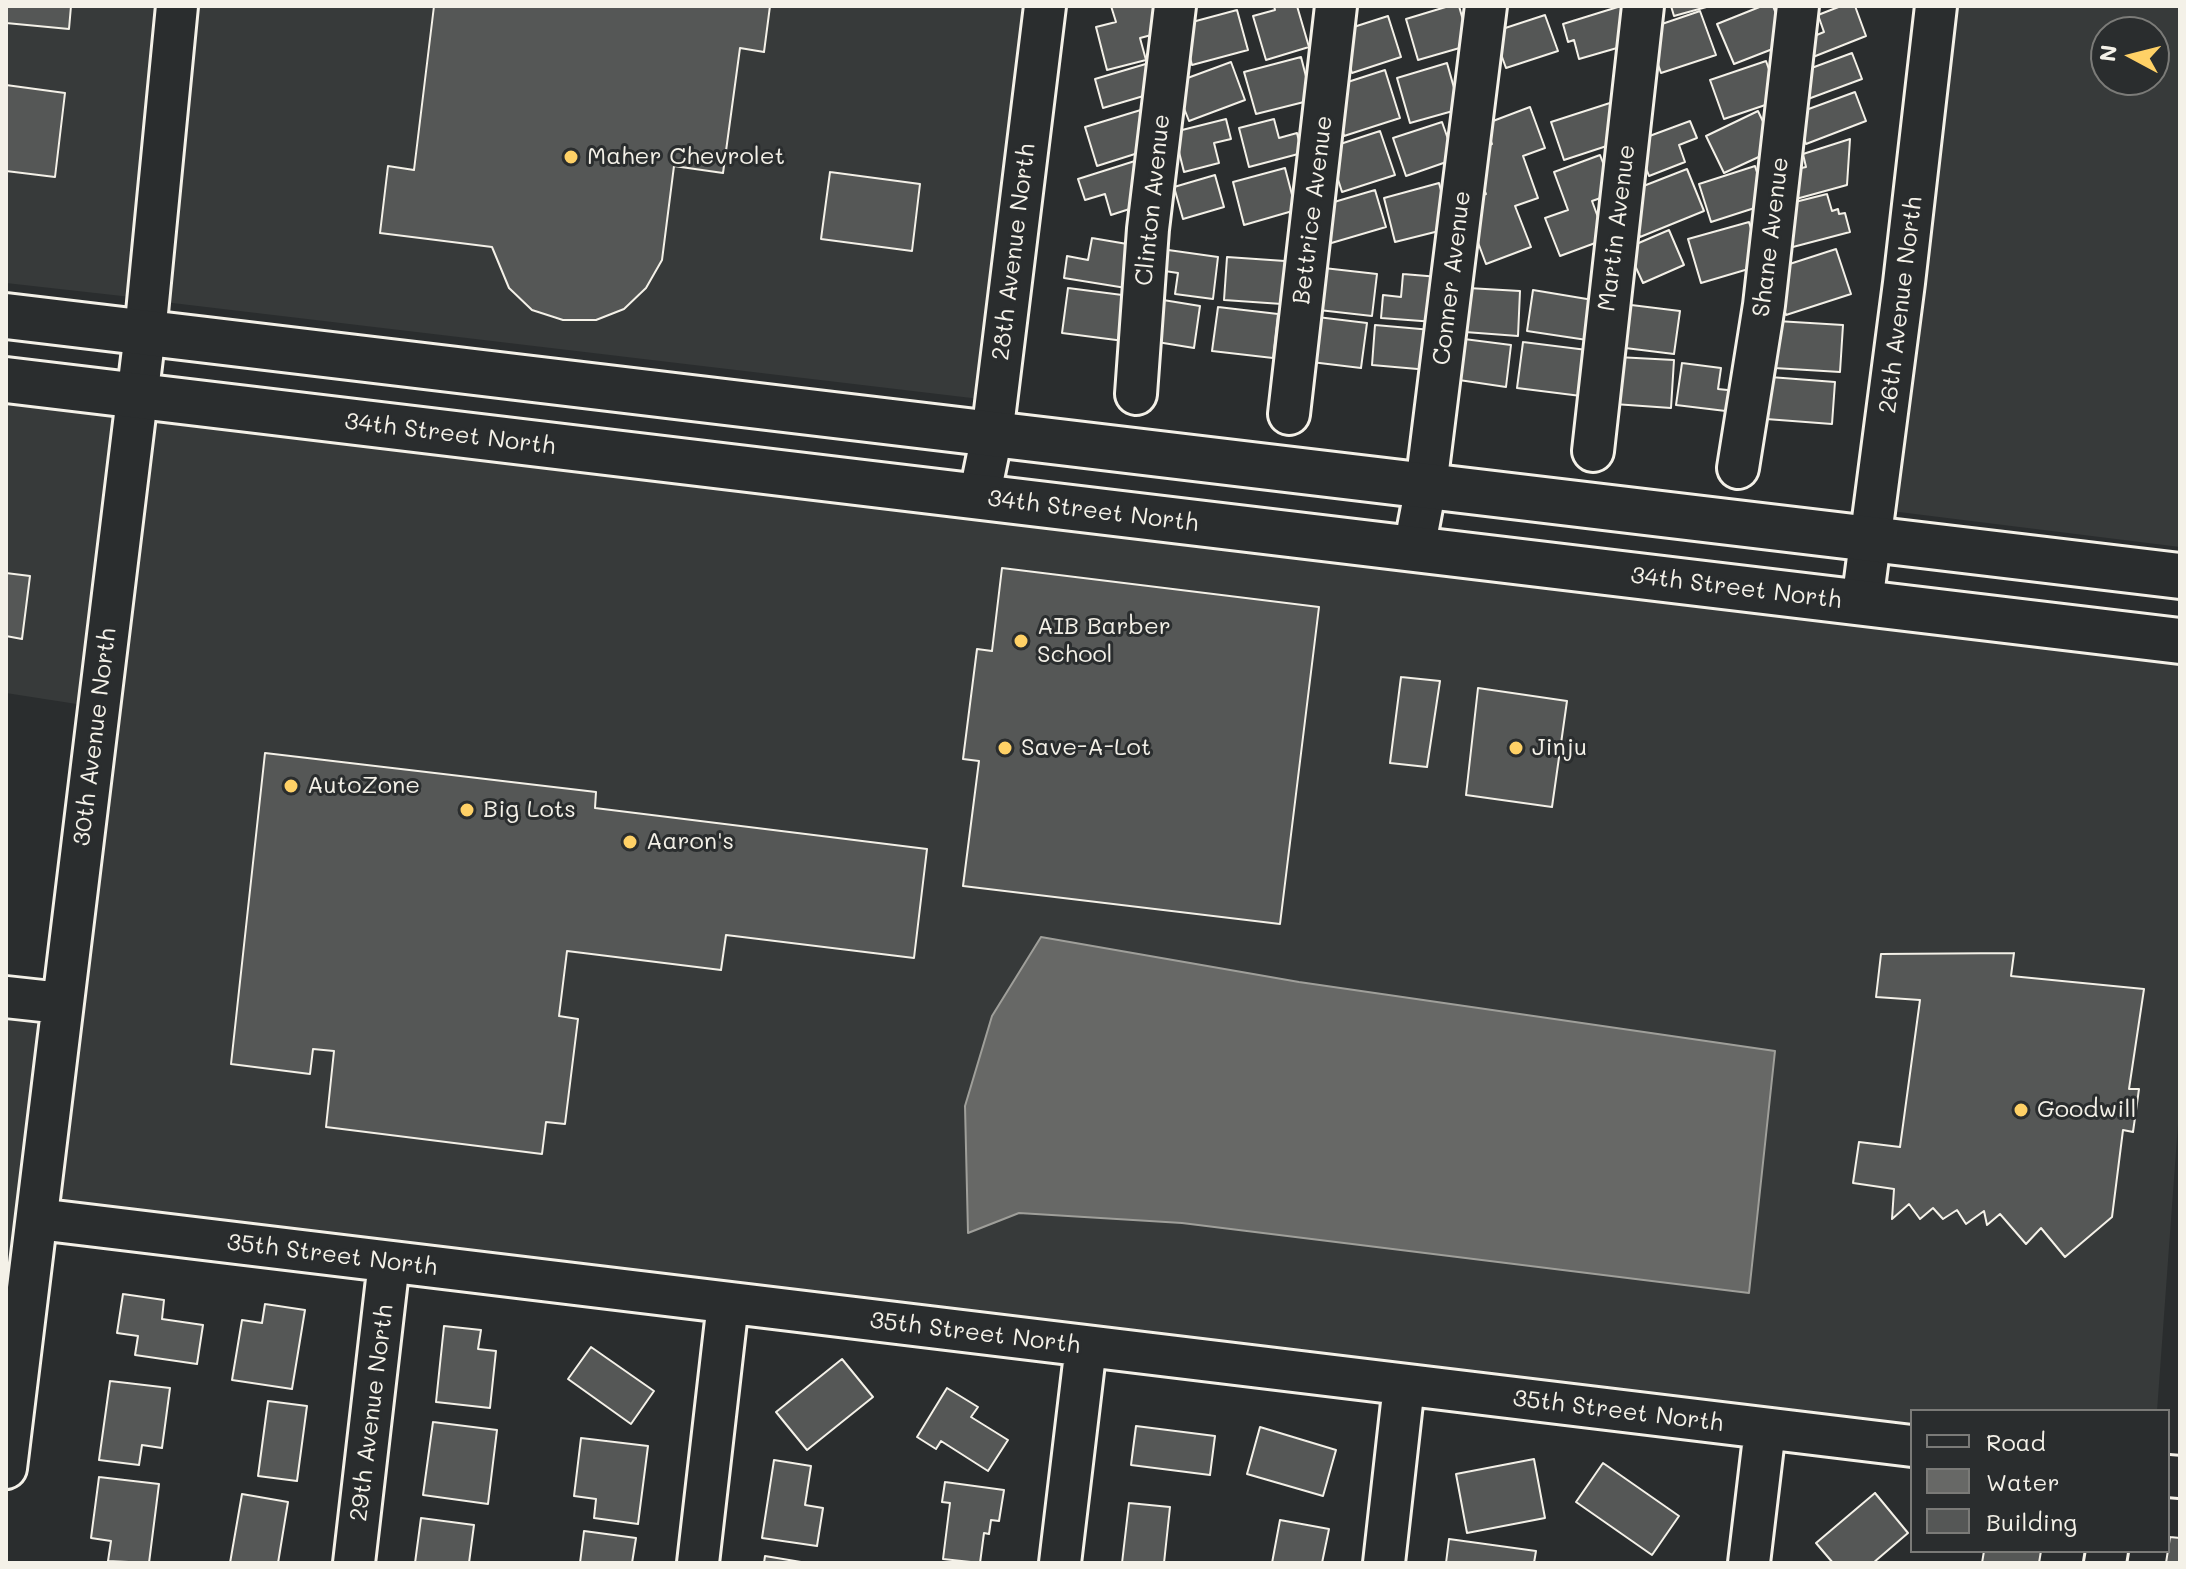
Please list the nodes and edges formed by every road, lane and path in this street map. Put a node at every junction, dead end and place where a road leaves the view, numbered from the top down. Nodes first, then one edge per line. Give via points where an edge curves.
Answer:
1 (177, 6) edge
2 (1045, 6) edge
3 (1175, 6) edge
4 (1336, 6) edge
5 (1486, 6) edge
6 (1643, 6) edge
7 (1798, 6) edge
8 (1936, 6) edge
9 (6, 316) edge
10 (145, 333) junction
11 (6, 380) edge
12 (1136, 394) dead end
13 (136, 396) junction
14 (1289, 414) dead end
15 (992, 435) junction
16 (1593, 451) dead end
17 (1738, 468) dead end
18 (1426, 486) junction
19 (979, 498) junction
20 (1871, 538) junction
21 (1414, 549) junction
22 (2180, 576) edge
23 (1862, 603) junction
24 (2180, 641) edge
25 (6, 997) edge
26 (61, 1003) junction
27 (38, 1219) junction
28 (389, 1262) junction
29 (728, 1303) junction
30 (1086, 1346) junction
31 (1404, 1385) junction
32 (1765, 1429) junction
33 (1910, 1446) edge
34 (6, 1468) edge
35 (354, 1563) edge
36 (698, 1563) edge
37 (1060, 1563) edge
38 (1384, 1563) edge
39 (1749, 1563) edge

1 - 10 street, 30th Avenue North
2 - 15 street, 28th Avenue North
3 - 12 street, Clinton Avenue via 1148,229
4 - 14 street, Bettrice Avenue
5 - 18 street, Conner Avenue
6 - 16 street, Martin Avenue
7 - 17 street, Shane Avenue via 1764,305
8 - 20 street, 26th Avenue North
9 - 10 highway
10 - 13 street, 30th Avenue North
10 - 15 highway
11 - 13 highway, 34th Street North
13 - 19 highway, 34th Street North
13 - 26 street, 30th Avenue North
15 - 18 highway
15 - 19 street, 28th Avenue North
18 - 20 highway
18 - 21 street, Conner Avenue
19 - 21 highway, 34th Street North
20 - 22 highway
20 - 23 street, 26th Avenue North
21 - 23 highway, 34th Street North
23 - 24 highway, 34th Street North
25 - 26 street
26 - 27 street, 30th Avenue North
27 - 28 street, 35th Street North
27 - 34 street, 30th Avenue North
28 - 29 street, 35th Street North
28 - 35 street, 29th Avenue North
29 - 30 street, 35th Street North
29 - 36 street
30 - 31 street, 35th Street North
30 - 37 street
31 - 32 street, 35th Street North
31 - 38 street
32 - 33 street, 35th Street North
32 - 39 street

